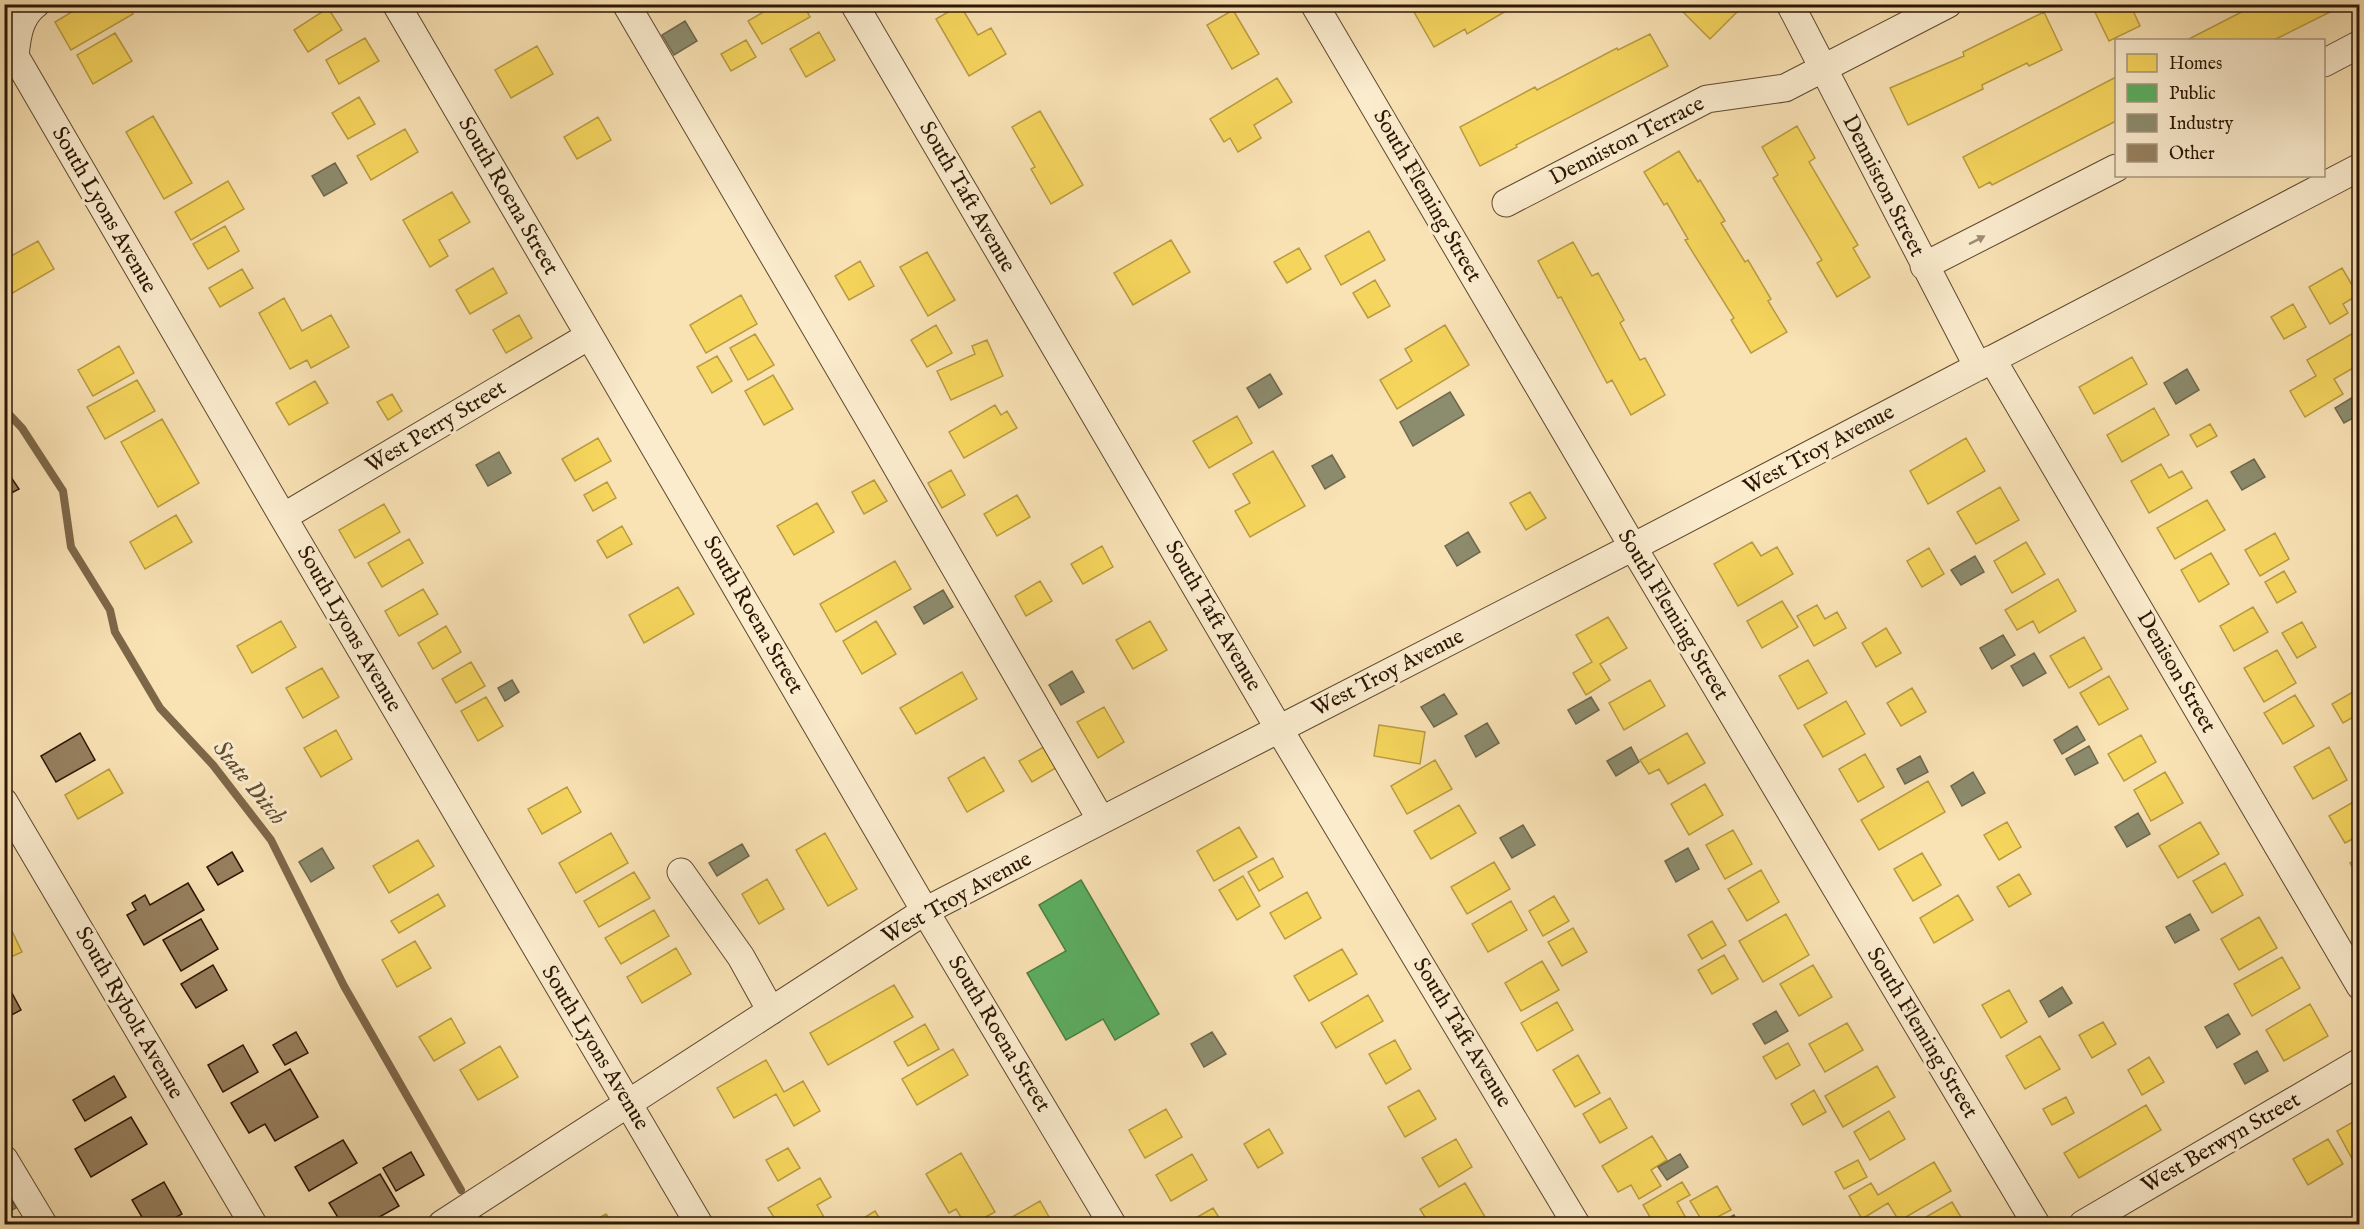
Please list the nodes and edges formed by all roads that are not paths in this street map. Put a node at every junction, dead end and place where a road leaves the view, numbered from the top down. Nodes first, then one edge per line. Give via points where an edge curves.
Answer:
1 (36, 4) edge
2 (396, 4) edge
3 (626, 4) edge
4 (854, 4) edge
5 (1314, 4) edge
6 (1790, 4) edge
7 (1948, 4) edge
8 (2360, 44) edge
9 (2325, 62) edge
10 (1822, 69) junction
11 (2115, 169) edge
12 (2358, 171) edge
13 (1506, 203) dead end
14 (1924, 266) junction
15 (589, 336) junction
16 (1985, 363) junction
17 (283, 517) junction
18 (1633, 547) junction
19 (1279, 729) junction
20 (4, 802) edge
21 (1101, 820) junction
22 (681, 872) dead end
23 (925, 911) junction
24 (2360, 986) edge
25 (771, 1011) junction
26 (2360, 1062) edge
27 (628, 1103) junction
28 (4, 1159) edge
29 (43, 1224) edge
30 (253, 1224) edge
31 (442, 1224) edge
32 (699, 1224) edge
33 (1112, 1224) edge
34 (1576, 1224) edge
35 (2036, 1224) edge
36 (2083, 1224) edge

1 - 17 street, South Lyons Avenue via 18,29 15,57
2 - 15 street, South Roena Street
3 - 21 street
4 - 19 street, South Taft Avenue
5 - 18 street, South Fleming Street
6 - 10 street, Denniston Street
7 - 10 street, Denniston Terrace
8 - 9 street
10 - 13 street, Denniston Terrace via 1785,88 1707,99
10 - 14 street, Denniston Street
14 -> 11 street
12 - 16 street, West Troy Avenue
14 - 16 street, Denniston Street
15 - 17 street, West Perry Street
15 - 23 street, South Roena Street
16 - 18 street, West Troy Avenue
16 - 24 street, Denison Street
17 - 27 street, South Lyons Avenue
18 - 19 street, West Troy Avenue
18 - 35 street, South Fleming Street
19 - 21 street, West Troy Avenue
19 - 34 street, South Taft Avenue
20 - 30 street, South Rybolt Avenue
21 - 23 street, West Troy Avenue
22 - 25 street via 741,957
23 - 25 street, West Troy Avenue
23 - 33 street, South Roena Street
25 - 27 street, West Troy Avenue
26 - 36 street, West Berwyn Street
27 - 31 street, West Troy Avenue
27 - 32 street, South Lyons Avenue
28 - 29 street

